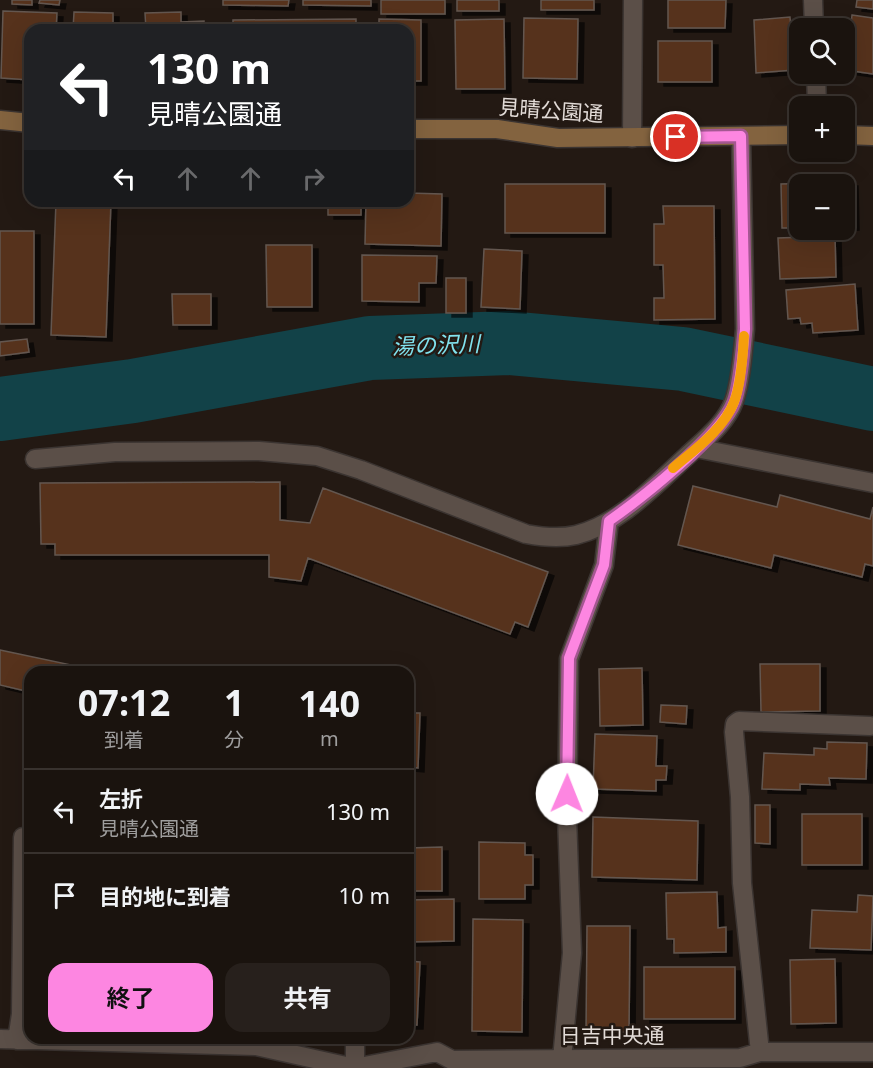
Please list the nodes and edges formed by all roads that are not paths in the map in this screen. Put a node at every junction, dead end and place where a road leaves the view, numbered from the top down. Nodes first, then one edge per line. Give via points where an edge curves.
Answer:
1 (633, 0) edge
2 (813, 0) edge
3 (814, 18) edge
4 (0, 120) edge
5 (24, 122) edge
6 (414, 129) edge
7 (789, 135) edge
8 (855, 135) edge
9 (741, 136) junction
10 (873, 136) edge
11 (632, 138) junction
12 (696, 448) junction
13 (35, 459) dead end
14 (873, 483) edge
15 (609, 521) junction
16 (870, 726) dead end
17 (23, 837) dead end
18 (9, 1040) edge
19 (218, 1044) edge
20 (355, 1044) edge
21 (760, 1052) junction
22 (873, 1052) edge
23 (562, 1059) junction
24 (741, 1063) edge
25 (453, 1064) edge
26 (354, 1068) edge

1 - 11 street
2 - 3 street
4 - 5 street
6 - 11 street, 見晴公園通 via 497,129 558,138
7 - 9 street, 見晴公園通
8 - 10 street
9 - 11 street, 見晴公園通
9 - 12 street via 743,354 734,402 718,427
12 - 14 street
12 - 15 street via 638,501
13 - 15 street via 115,452 259,451 317,456 526,534 548,538 576,535
15 - 23 street via 604,565 569,658 567,817 572,953
16 - 21 street via 739,721 735,724 742,883
17 - 18 street via 21,1014
19 - 26 street via 256,1046
20 - 26 street
21 - 22 street, 日吉中央通
21 - 24 street, 日吉中央通
23 - 24 street, 日吉中央通
23 - 25 street, 日吉中央通
25 - 26 street, 日吉中央通 via 437,1052

